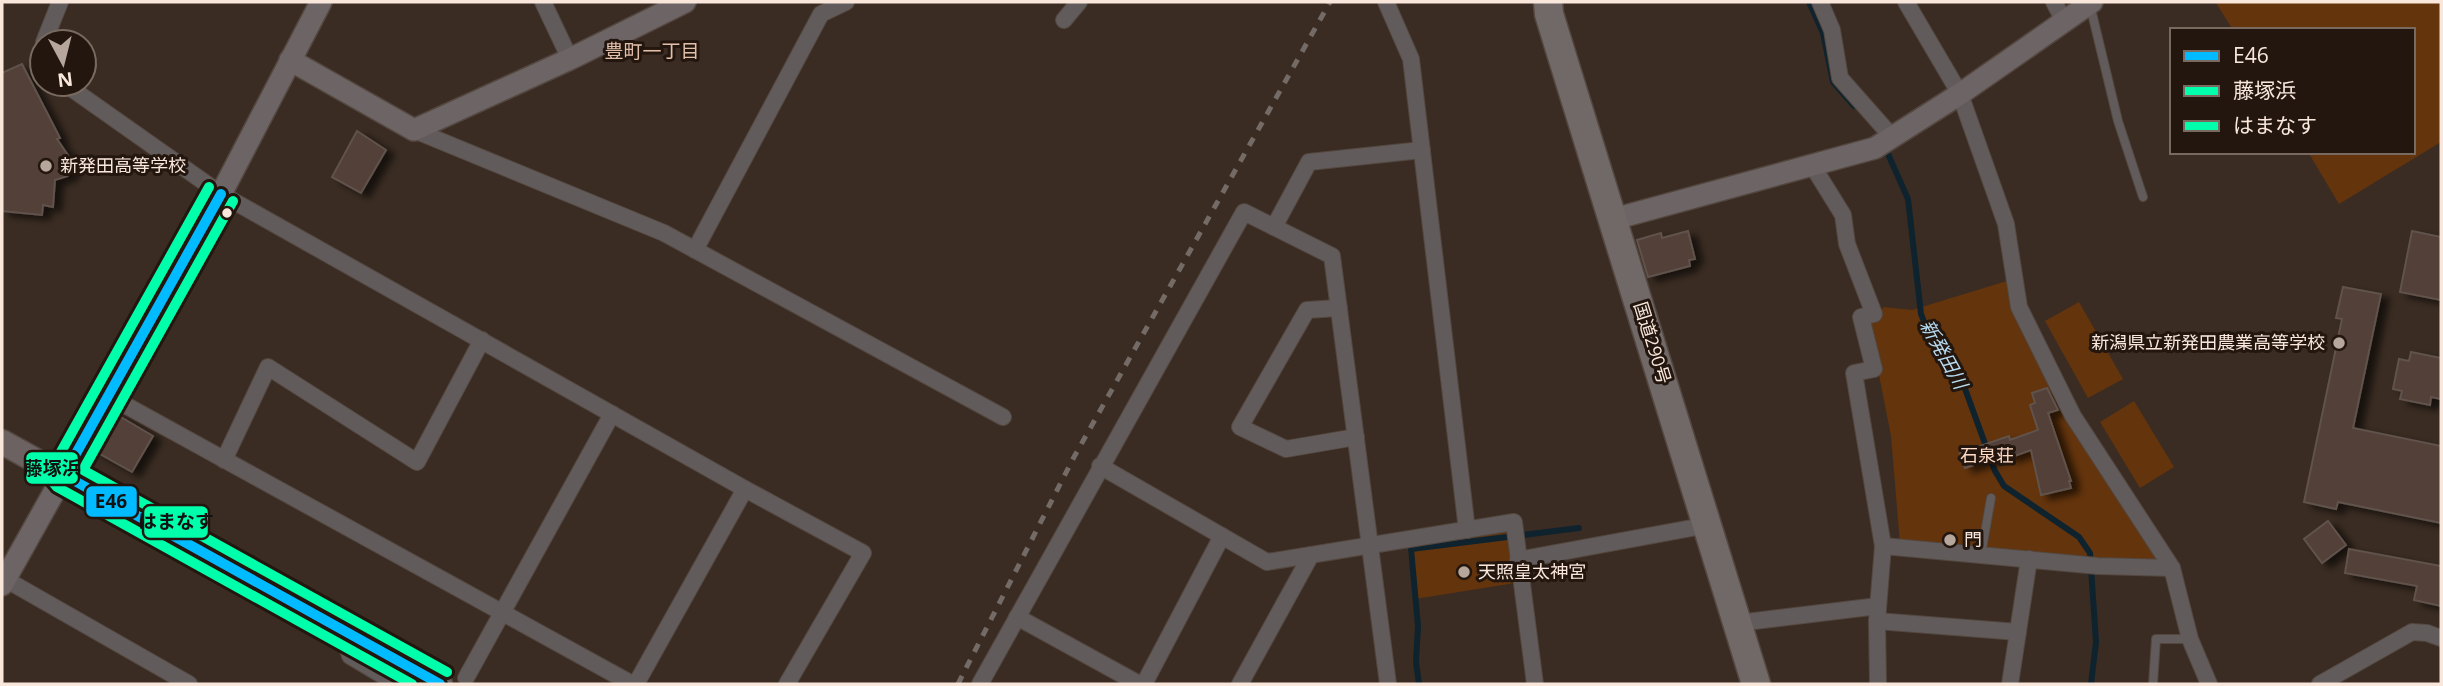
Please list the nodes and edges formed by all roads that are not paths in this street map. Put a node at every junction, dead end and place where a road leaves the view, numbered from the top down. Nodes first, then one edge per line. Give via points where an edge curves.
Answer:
1 (60, 2) edge
2 (321, 2) edge
3 (543, 2) edge
4 (685, 2) edge
5 (846, 2) edge
6 (1079, 2) edge
7 (1386, 2) edge
8 (1820, 2) edge
9 (1906, 2) edge
10 (2091, 2) edge
11 (1542, 6) edge
12 (2059, 11) edge
13 (1064, 20) dead end
14 (50, 28) edge
15 (290, 60) junction
16 (570, 60) junction
17 (1961, 94) junction
18 (85, 98) edge
19 (414, 130) junction
20 (1884, 143) junction
21 (1422, 150) junction
22 (1812, 165) junction
23 (221, 194) junction
24 (2143, 197) dead end
25 (1614, 219) junction
26 (1274, 227) junction
27 (695, 250) junction
28 (1339, 308) junction
29 (482, 340) junction
30 (107, 396) junction
31 (612, 414) junction
32 (1003, 417) dead end
33 (1356, 437) junction
34 (2, 442) edge
35 (224, 460) junction
36 (1100, 466) junction
37 (64, 475) junction
38 (745, 489) junction
39 (1991, 498) dead end
40 (1708, 525) junction
41 (1467, 530) junction
42 (1222, 536) junction
43 (1370, 545) junction
44 (1883, 546) junction
45 (1311, 555) junction
46 (1981, 555) junction
47 (2029, 559) junction
48 (1518, 560) junction
49 (2172, 568) junction
50 (3, 582) edge
51 (502, 613) junction
52 (1878, 614) junction
53 (1017, 617) junction
54 (1738, 623) junction
55 (2018, 632) junction
56 (352, 636) junction
57 (2441, 638) edge
58 (2190, 639) junction
59 (466, 678) dead end
60 (190, 684) edge
61 (397, 684) edge
62 (440, 684) edge
63 (634, 684) edge
64 (787, 684) edge
65 (980, 684) edge
66 (1139, 684) edge
67 (1144, 684) edge
68 (1240, 684) edge
69 (1388, 684) edge
70 (1535, 684) edge
71 (1756, 684) edge
72 (1878, 684) edge
73 (2010, 684) edge
74 (2153, 684) edge
75 (2209, 684) edge
76 (2320, 684) edge

1 - 14 street
2 - 15 street
3 - 16 street
4 - 16 street
5 - 27 street via 821,14
6 - 13 street
7 - 21 street via 1411,59
8 - 20 street via 1832,30 1840,78
9 - 17 street
10 - 12 street
10 - 24 lane via 2118,121
11 - 25 highway, 国道290号
12 - 17 street
15 - 19 street
15 - 23 street
16 - 19 street
17 - 20 street
17 - 49 street via 2006,224 2019,307 2073,416
18 - 23 street
19 - 27 street
20 - 22 street
21 - 26 street via 1309,162
21 - 41 street
22 - 25 street
22 - 44 street via 1843,215 1847,244 1874,314 1860,317 1874,369 1854,373
23 - 29 street
23 - 30 street
25 - 40 highway, 国道290号
26 - 28 street via 1332,256
26 - 36 street via 1244,212
27 - 32 street
28 - 33 street
28 - 33 street via 1307,310 1240,427 1286,449
29 - 31 street
29 - 35 street via 417,462 268,367
30 - 35 street
30 - 37 street
31 - 38 street
31 - 51 street
33 - 43 street
34 - 37 main road
35 - 51 street
36 - 42 street
36 - 53 street
37 - 50 street
37 - 56 main road
38 - 63 street
38 - 64 street via 863,553
39 - 46 lane
40 - 48 street
40 - 54 highway, 国道290号
41 - 43 street
41 - 48 street via 1514,522
42 - 45 street via 1267,562
42 - 67 street
43 - 45 street
43 - 69 street
44 - 46 street
44 - 52 street
45 - 68 street
46 - 47 street
47 - 49 street
47 - 55 street
48 - 70 street
49 - 58 street
50 - 60 street
51 - 59 street
51 - 63 street
52 - 54 street
52 - 55 street
52 - 72 street
53 - 65 street
53 - 66 street
54 - 71 highway, 国道290号
55 - 73 street
56 - 61 street via 350,656
56 - 62 main road
57 - 76 street via 2412,632
58 - 74 lane via 2157,639
58 - 75 street

